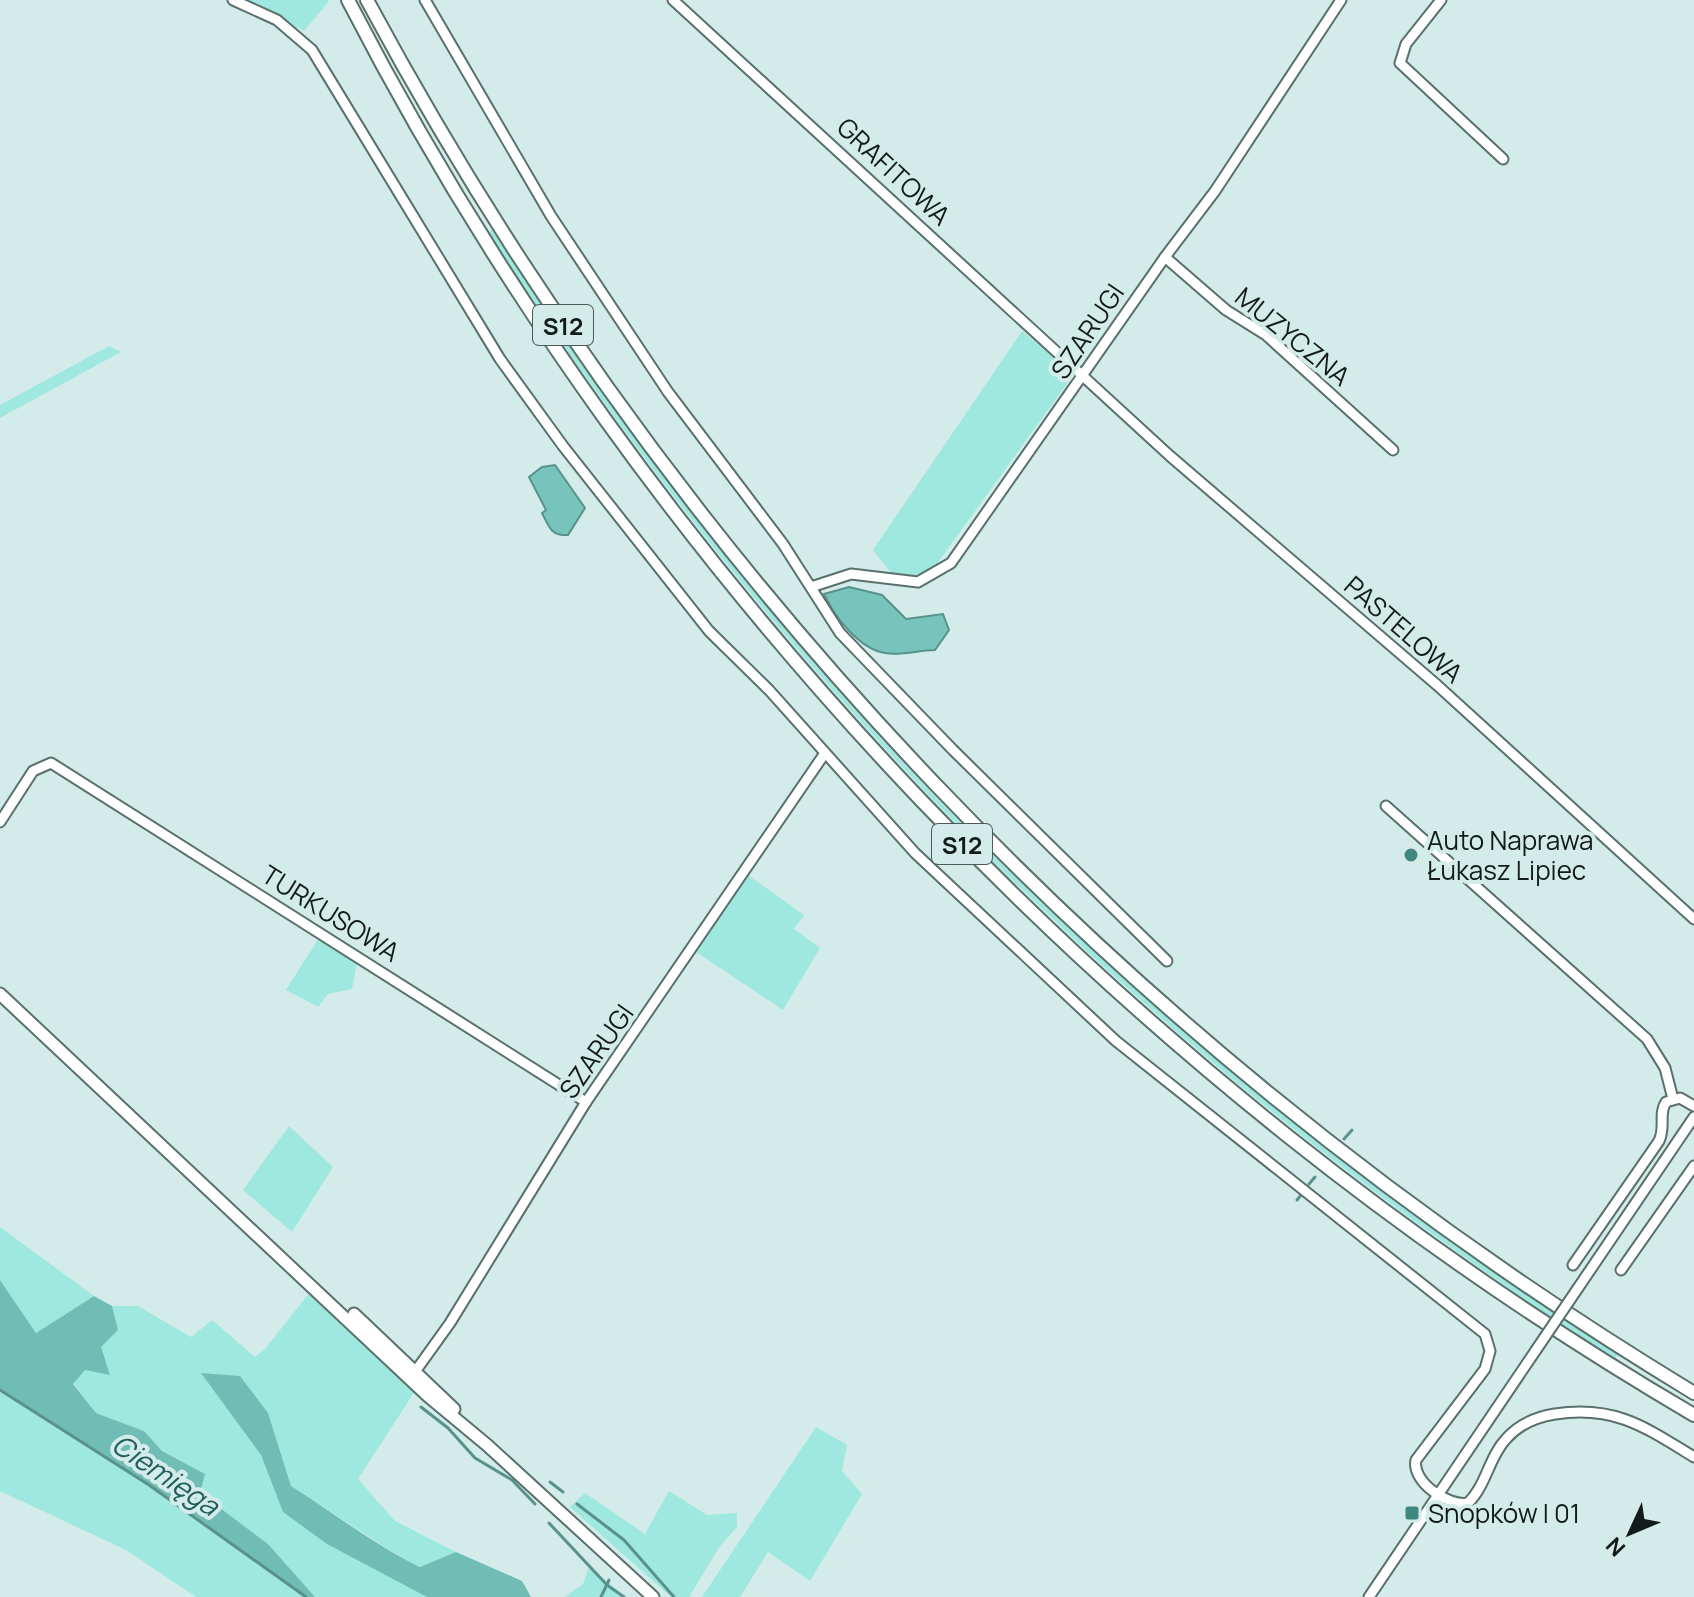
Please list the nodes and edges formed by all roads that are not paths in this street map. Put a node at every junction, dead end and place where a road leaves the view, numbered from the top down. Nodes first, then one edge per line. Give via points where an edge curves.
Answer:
1 (233, 0) edge
2 (348, 0) edge
3 (367, 0) edge
4 (425, 0) edge
5 (673, 0) edge
6 (1341, 0) edge
7 (1441, 0) edge
8 (1503, 159) dead end
9 (1165, 257) junction
10 (1084, 375) junction
11 (1393, 450) dead end
12 (811, 587) junction
13 (825, 753) junction
14 (1386, 806) dead end
15 (0, 822) edge
16 (1694, 919) edge
17 (1167, 961) dead end
18 (0, 994) edge
19 (1673, 1099) junction
20 (586, 1102) junction
21 (1694, 1106) edge
22 (1694, 1117) edge
23 (1694, 1166) edge
24 (1573, 1265) dead end
25 (1621, 1270) dead end
26 (413, 1374) junction
27 (1694, 1393) edge
28 (1694, 1415) edge
29 (1694, 1457) edge
30 (1439, 1493) junction
31 (653, 1597) edge
32 (1369, 1597) edge

1 - 13 street via 277,20 312,50 474,319 563,446 701,621
2 - 28 highway, S12 via 464,204 586,389 715,561 837,709 932,813 1078,957 1301,1147 1486,1283
3 - 27 highway, S12 via 501,230 625,413 764,593 929,780 1127,974 1311,1129 1484,1258
4 - 12 street via 496,127 616,314
5 - 10 street, GRAFITOWA
6 - 9 street, SZARUGI
7 - 8 street via 1402,49 1400,63
9 - 10 street, SZARUGI
9 - 11 street, MUZYCZNA via 1226,310 1266,335
10 - 12 street, SZARUGI via 942,570 918,582 851,574
10 - 16 street, PASTELOWA
12 - 17 street via 840,633 872,668
13 - 20 street, SZARUGI
13 - 30 street via 915,853 1116,1041 1485,1334 1490,1351 1485,1369 1416,1460 1417,1476
14 - 19 street via 1647,1039 1665,1068
15 - 20 street, TURKUSOWA via 33,771 51,763
18 - 26 main road
19 - 21 street
19 - 24 street via 1662,1108 1665,1128 1659,1141
20 - 26 street, SZARUGI
22 - 30 street, bridge
23 - 25 street
26 - 31 main road
29 - 30 street via 1615,1415 1559,1414 1512,1433 1468,1503 1455,1503
30 - 32 street

